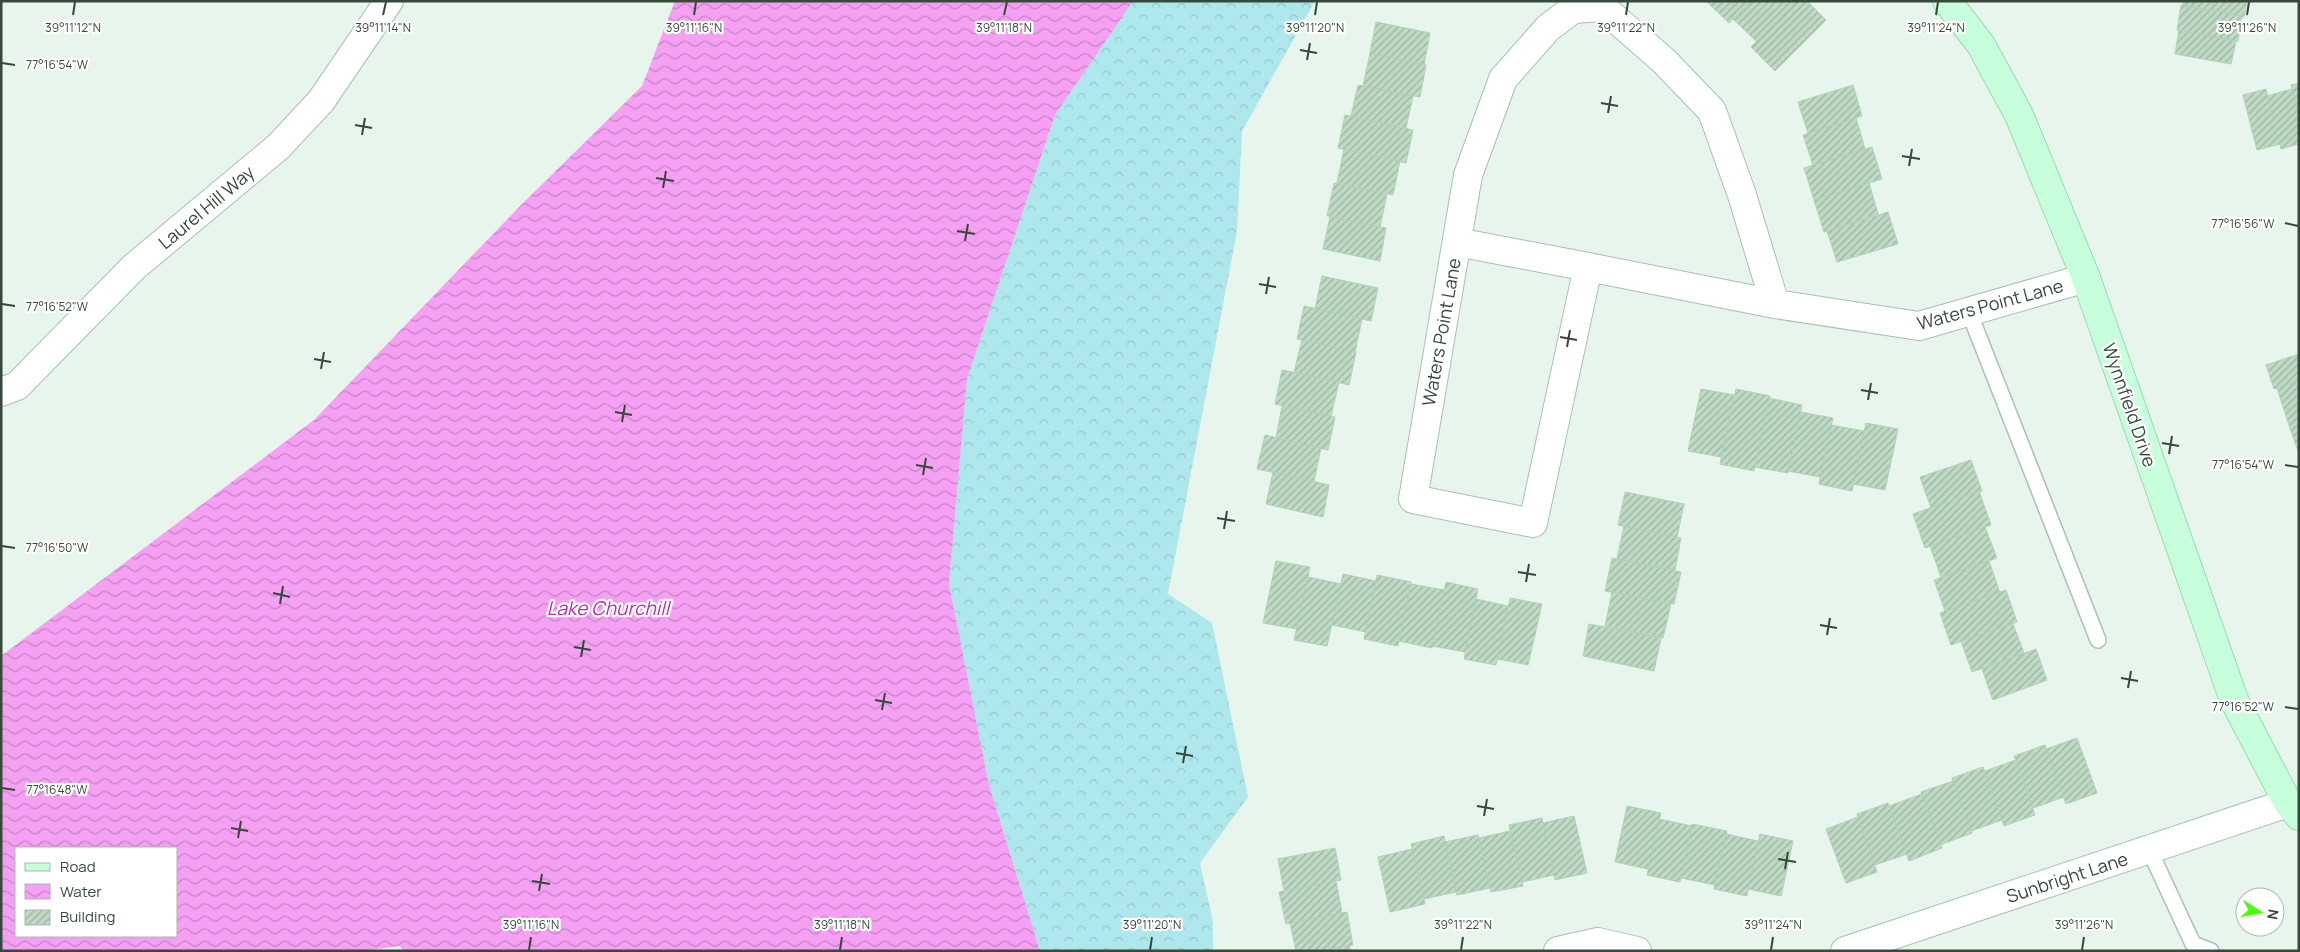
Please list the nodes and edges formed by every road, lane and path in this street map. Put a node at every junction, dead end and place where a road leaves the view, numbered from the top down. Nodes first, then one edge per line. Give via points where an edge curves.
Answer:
1 (389, 1) edge
2 (1947, 1) edge
3 (1457, 242) junction
4 (1588, 267) junction
5 (2086, 278) junction
6 (1775, 304) junction
7 (1969, 312) junction
8 (1, 392) edge
9 (2098, 640) dead end
10 (2294, 809) edge
11 (2149, 849) junction
12 (1558, 951) edge
13 (1637, 951) edge
14 (1845, 951) edge
15 (2211, 951) edge

1 - 8 street, Laurel Hill Way via 321,101 278,147 134,267 17,386
2 - 5 street, Wynnfield Drive via 1981,46 2020,115
3 - 4 street
3 - 4 street, Waters Point Lane via 1412,498 1534,523
3 - 6 street, Waters Point Lane via 1468,175 1503,79 1548,28 1573,9 1602,7 1664,60 1712,111
4 - 6 street, Waters Point Lane
5 - 7 street, Waters Point Lane
5 - 10 street, Wynnfield Drive via 2234,700
6 - 7 street, Waters Point Lane via 1919,326
7 - 9 lane
10 - 11 street, Sunbright Lane
11 - 14 street, Sunbright Lane
11 - 15 lane via 2193,944
12 - 13 street via 1598,942

